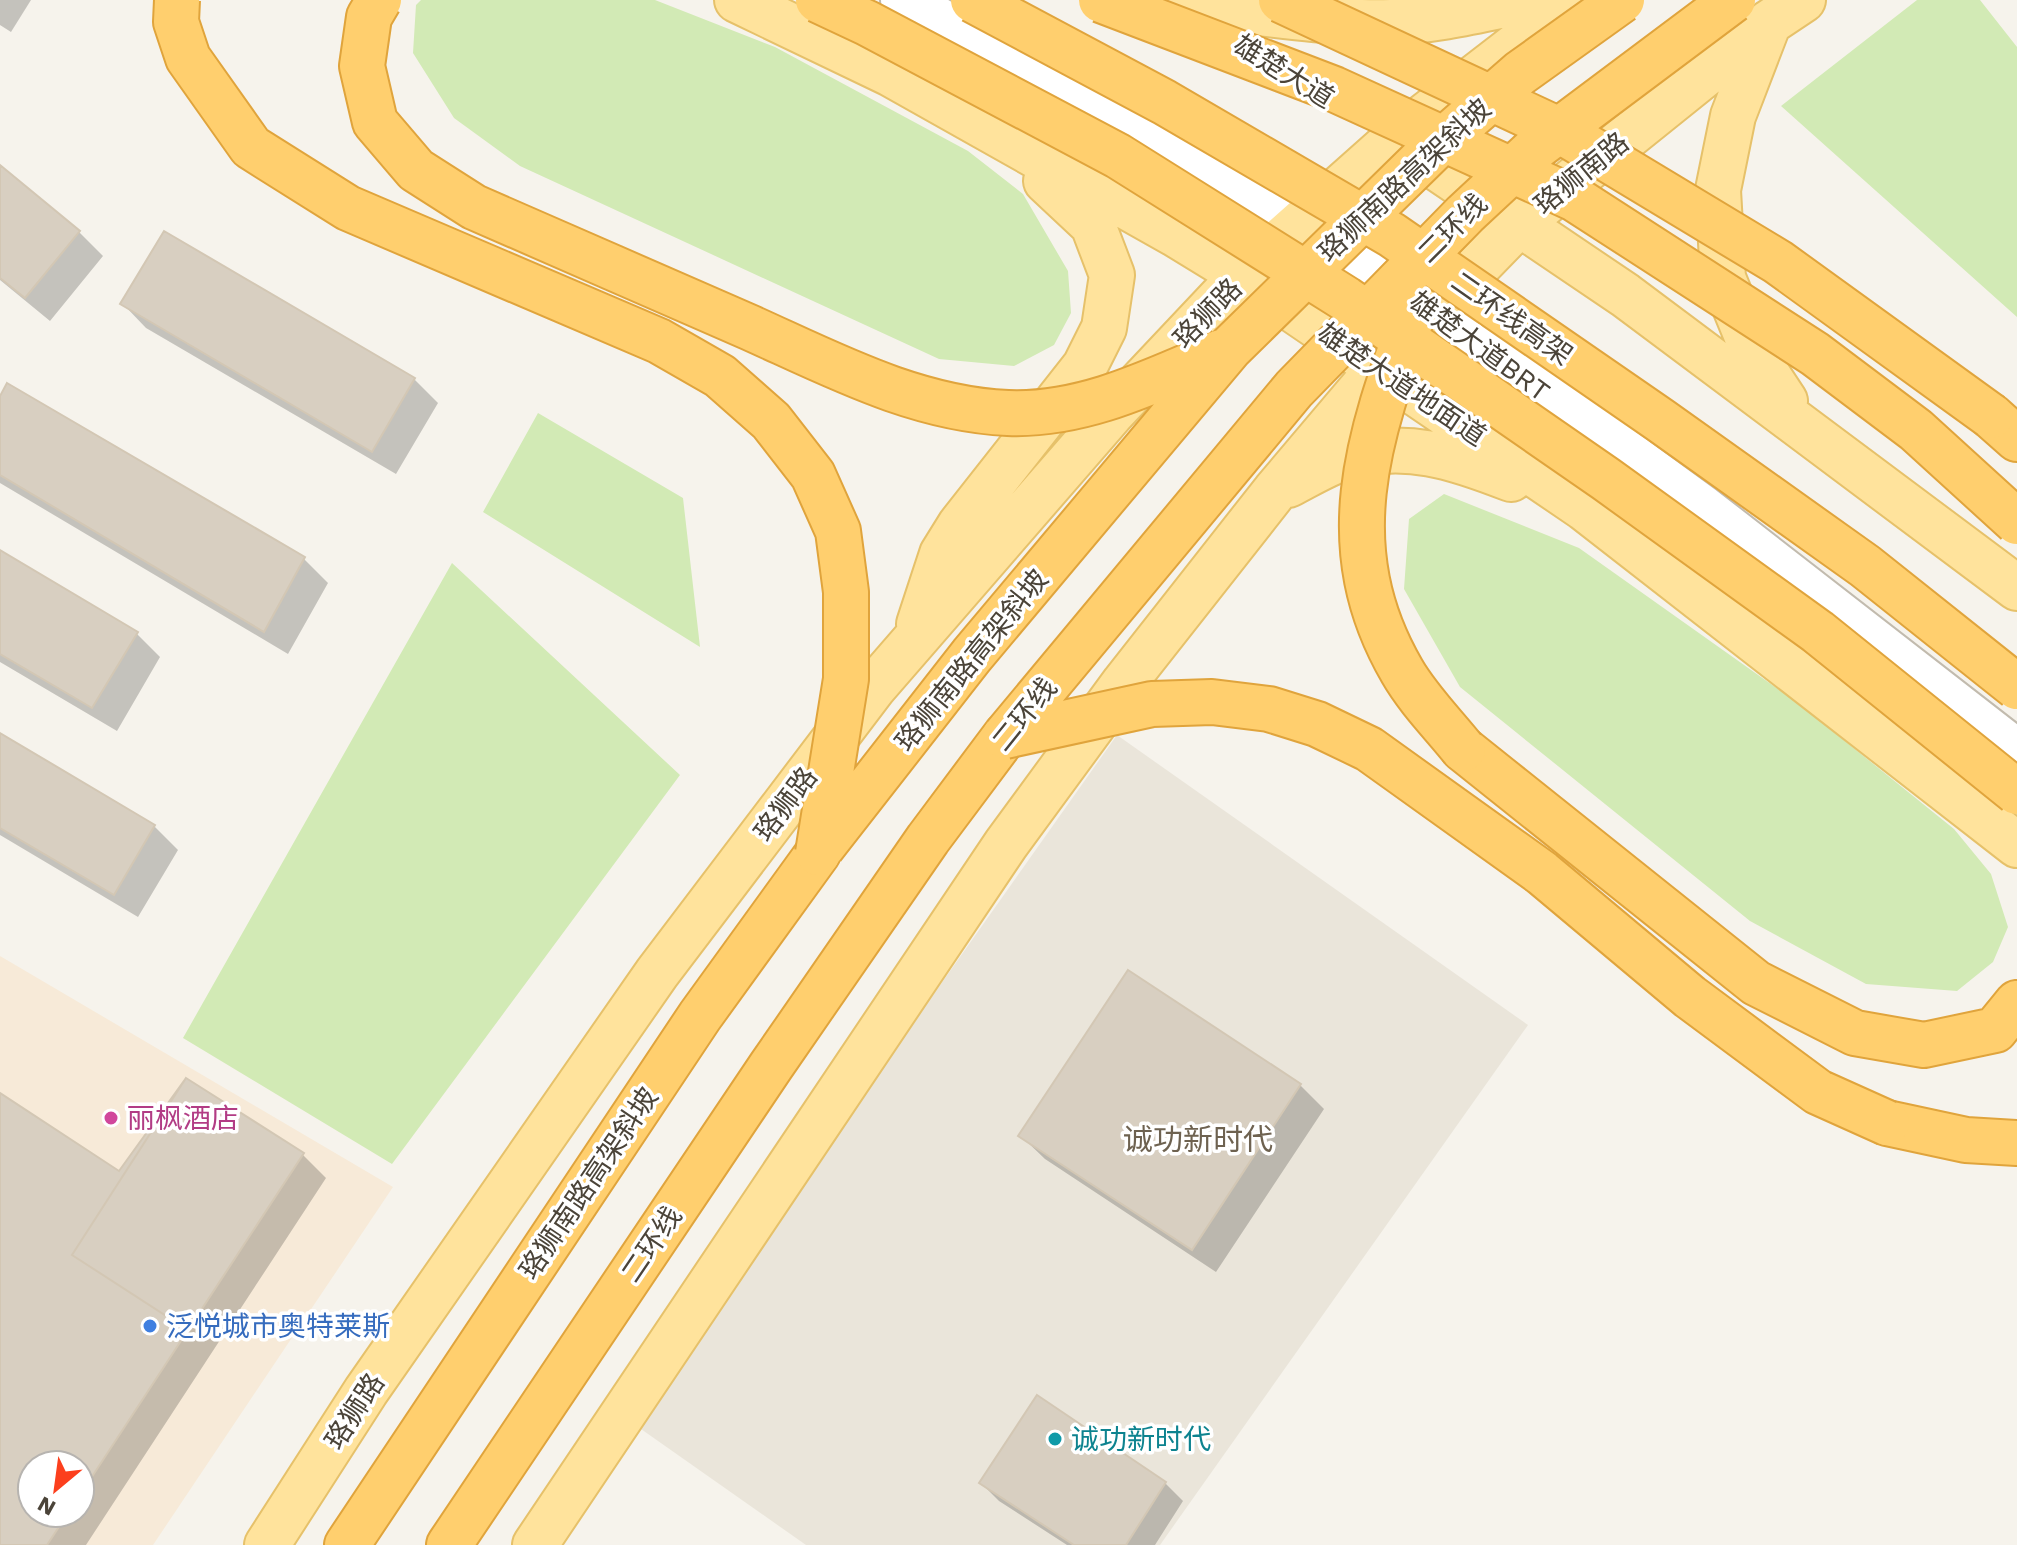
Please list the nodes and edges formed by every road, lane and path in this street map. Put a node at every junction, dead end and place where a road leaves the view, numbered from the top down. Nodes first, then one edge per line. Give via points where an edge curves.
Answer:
1 (379, 0) edge
2 (737, 0) edge
3 (818, 0) edge
4 (903, 0) edge
5 (973, 0) edge
6 (1101, 0) edge
7 (1281, 0) edge
8 (1530, 0) edge
9 (1575, 0) edge
10 (1622, 0) edge
11 (1170, 1) edge
12 (174, 7) edge
13 (1769, 7) edge
14 (931, 97) junction
15 (1395, 139) junction
16 (1465, 214) junction
17 (1301, 222) junction
18 (1520, 223) junction
19 (1242, 275) junction
20 (1433, 311) junction
21 (1230, 348) junction
22 (1379, 368) junction
23 (1801, 426) junction
24 (2017, 439) edge
25 (1275, 491) junction
26 (1584, 508) junction
27 (2017, 522) edge
28 (2017, 588) edge
29 (914, 641) junction
30 (2017, 687) edge
31 (1005, 736) junction
32 (2017, 783) edge
33 (2017, 845) edge
34 (818, 853) junction
35 (2017, 1003) edge
36 (2017, 1121) edge
37 (1966, 1140) junction
38 (2017, 1143) edge
39 (267, 1545) edge
40 (347, 1545) edge
41 (449, 1545) edge
42 (535, 1545) edge

1 - 21 highway, bridge via 369,17 362,66 375,122 416,170 474,207 859,376 939,405 1009,413 1075,408
2 - 14 main road, 雄楚大道地面道
3 - 32 highway, bridge via 1118,156 1346,299 1606,479
4 - 17 lane, 雄楚大道BRT
5 - 30 highway, 二环线高架, bridge via 1164,102 1392,235 1865,566
6 - 27 highway, bridge via 1334,89 1575,199 1815,354 1916,430
7 - 24 highway, bridge via 1559,130 1778,262
8 - 11 main road via 1391,22
9 - 15 main road
10 - 21 highway, 珞狮南路高架斜坡, bridge via 1520,73 1433,149
11 - 15 main road, 雄楚大道
12 - 34 highway, bridge via 188,58 251,147 348,208 671,348 720,376 771,421 813,475 838,531 846,592 846,679
13 - 16 highway, 二环线, bridge via 1538,146
13 - 18 main road, 珞狮南路
13 - 23 main road via 1733,116 1718,190 1723,278 1754,354
14 - 19 main road, 雄楚大道地面道
14 - 29 main road via 1041,177 1093,225 1112,275 1104,328 1085,366 960,525 942,554
15 - 17 main road, 珞狮路
15 - 18 main road
16 - 31 highway, 二环线, bridge via 1294,389
16 - 35 highway, bridge via 1420,296 1386,389 1369,448 1360,510 1364,570 1376,621 1404,674 1463,749 1756,983 1855,1033 1924,1045 1995,1030
17 - 19 main road, 珞狮路
17 - 20 lane, 雄楚大道BRT
18 - 20 main road, 珞狮南路
18 - 23 main road
19 - 22 main road, 雄楚大道地面道
19 - 29 main road, 珞狮路 via 1111,414
20 - 22 main road, 珞狮南路
20 - 32 lane, 雄楚大道BRT via 1703,508
21 - 34 highway, 珞狮南路高架斜坡, bridge via 972,655
22 - 25 main road
22 - 26 main road, 雄楚大道地面道
23 - 28 main road
25 - 26 main road via 1343,458 1395,450 1471,463
25 - 42 main road via 1006,844
26 - 33 main road, 雄楚大道地面道
29 - 39 main road, 珞狮路 via 657,973 366,1391
31 - 37 highway, bridge via 1152,704 1212,702 1269,709 1317,724 1369,749 1542,873 1690,997 1818,1092 1887,1123
31 - 41 highway, 二环线 via 919,851
34 - 40 highway, 珞狮南路高架斜坡 via 700,1016
36 - 37 highway
37 - 38 highway

